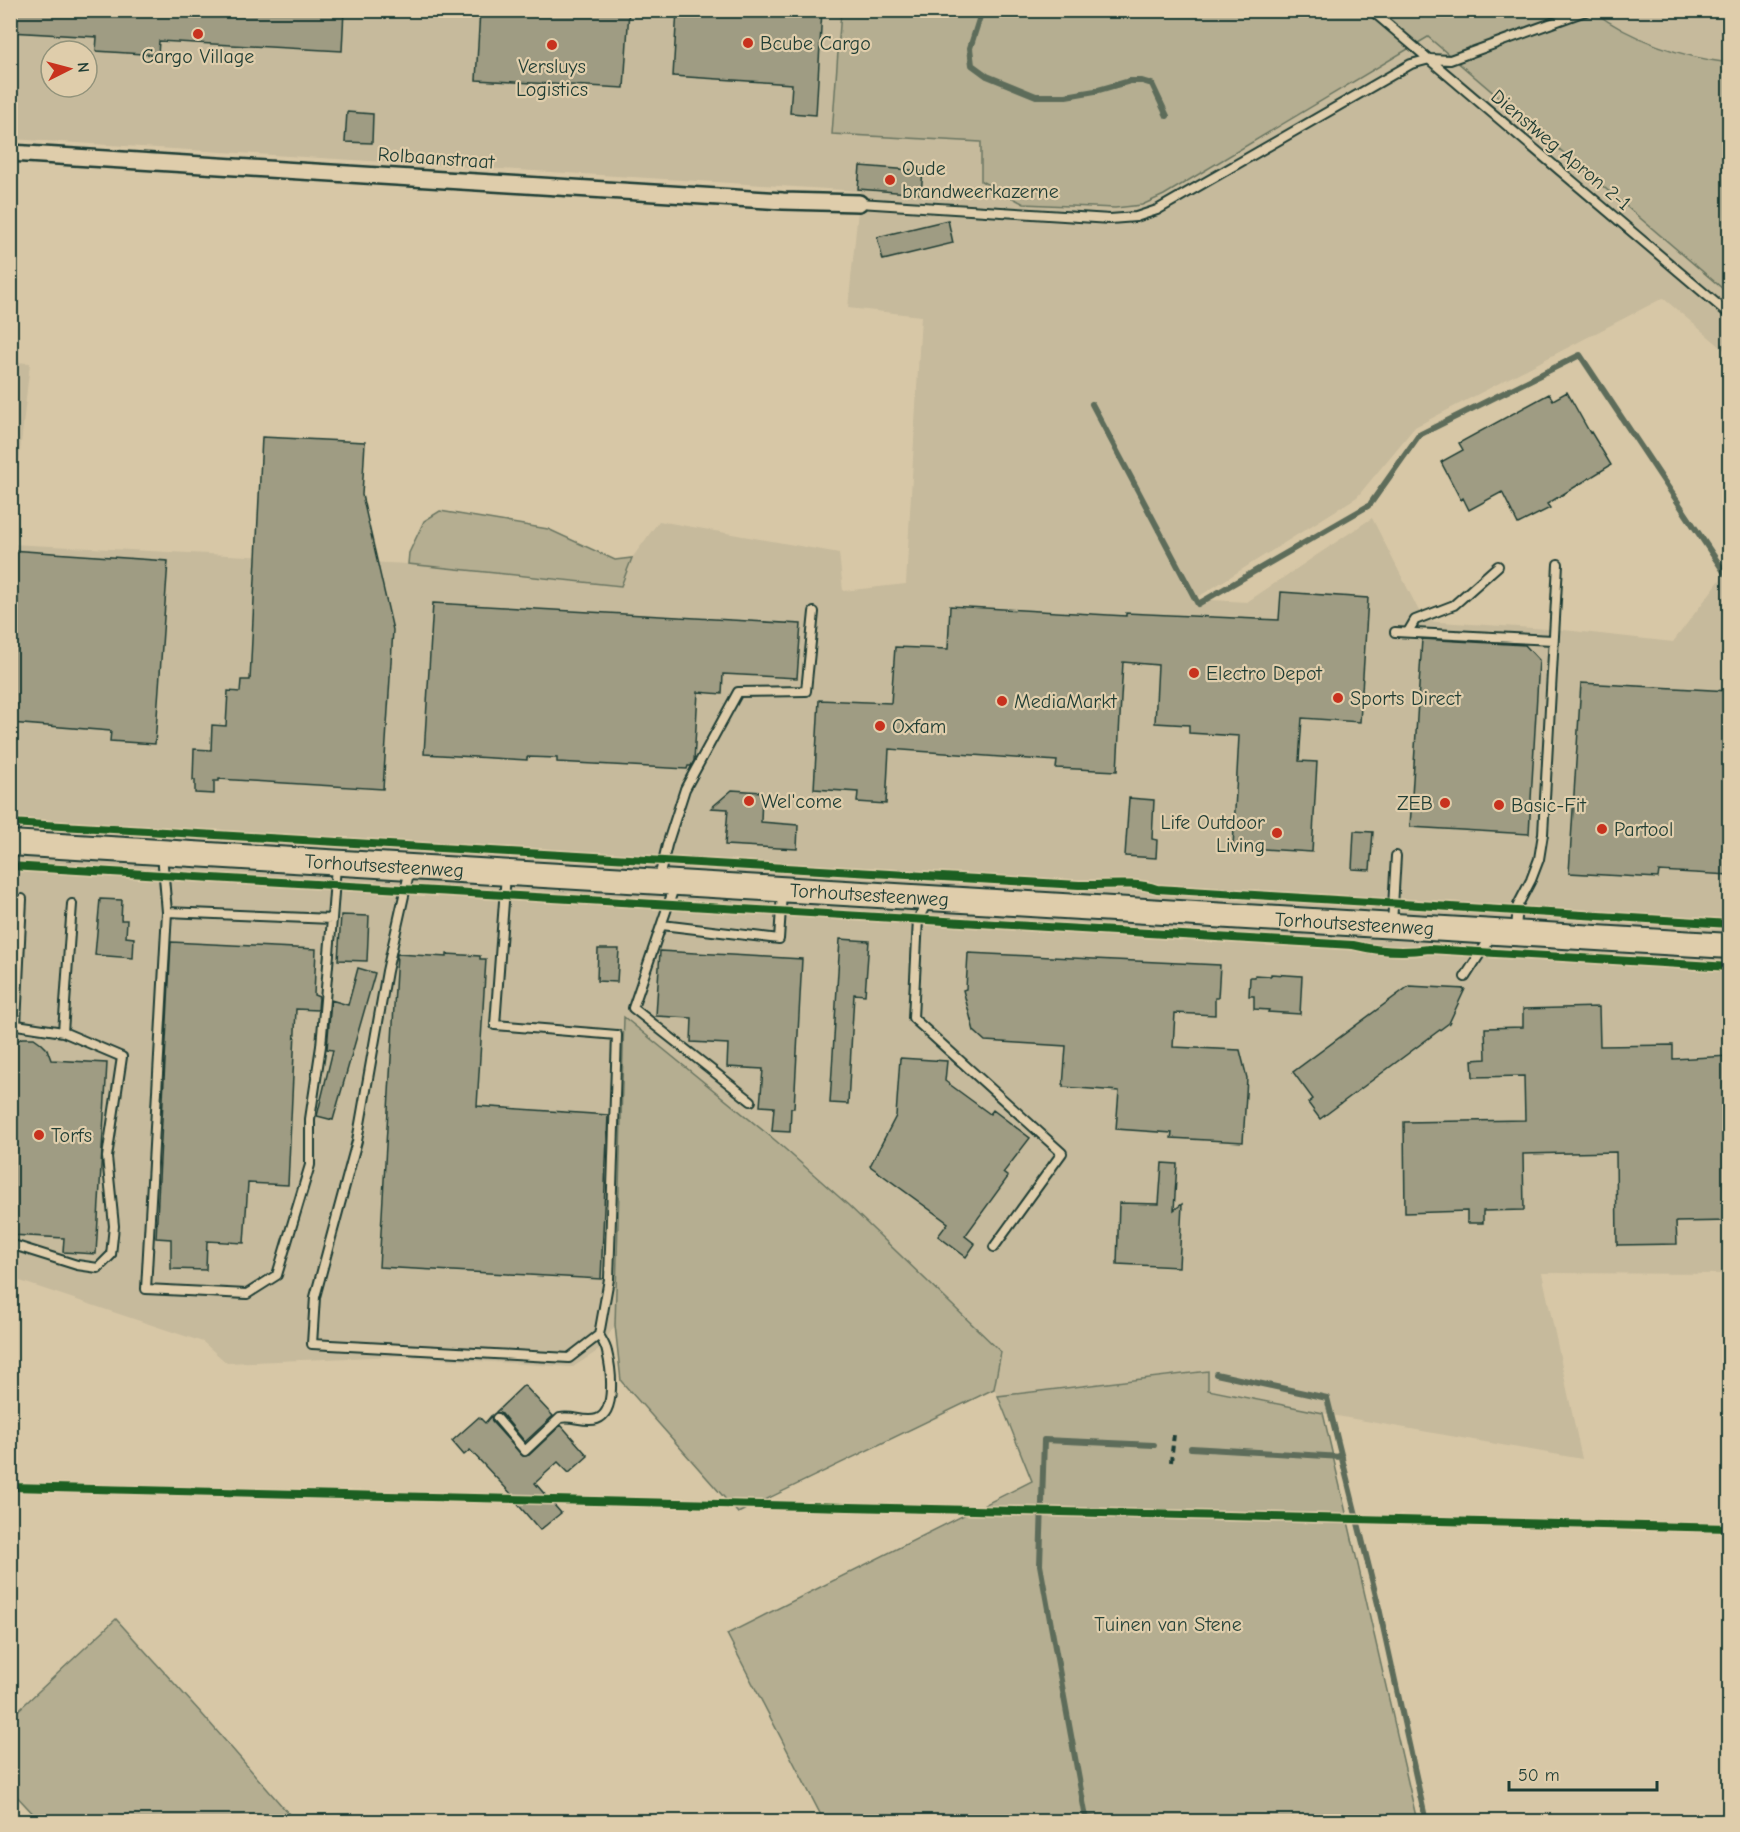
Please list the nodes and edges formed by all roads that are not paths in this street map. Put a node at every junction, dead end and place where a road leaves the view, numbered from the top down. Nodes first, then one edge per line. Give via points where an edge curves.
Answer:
1 (1371, 10) edge
2 (1588, 10) edge
3 (1430, 60) junction
4 (10, 153) edge
5 (859, 203) joint
6 (1730, 315) edge
7 (1558, 564) dead end
8 (1498, 566) dead end
9 (814, 612) dead end
10 (1395, 632) dead end
11 (1408, 632) junction
12 (1553, 640) junction
13 (10, 843) edge
14 (162, 852) junction
15 (1396, 856) dead end
16 (336, 863) junction
17 (410, 867) junction
18 (506, 873) junction
19 (667, 883) junction
20 (782, 890) junction
21 (22, 899) dead end
22 (928, 899) junction
23 (72, 904) dead end
24 (167, 912) junction
25 (332, 919) junction
26 (662, 925) junction
27 (1392, 926) junction
28 (1505, 932) junction
29 (1730, 946) edge
30 (1465, 977) dead end
31 (13, 1024) edge
32 (63, 1032) junction
33 (751, 1101) dead end
34 (10, 1244) edge
35 (994, 1247) dead end
36 (599, 1335) junction
37 (497, 1418) dead end

1 - 3 lane, Dienstweg Apron 2-1
2 - 3 lane via 1450,60
3 - 5 lane via 1411,64 1157,210 1136,217 1100,219
3 - 6 lane, Dienstweg Apron 2-1
4 - 5 street, Rolbaanstraat
7 - 12 lane
8 - 11 lane via 1454,605 1415,620
9 - 19 lane via 806,691 738,692 685,789 667,845
10 - 11 lane
11 - 12 lane
12 - 28 lane via 1543,834 1537,865
13 - 14 main road, Torhoutsesteenweg
14 - 16 main road, Torhoutsesteenweg
14 - 24 lane
15 - 27 lane
16 - 17 main road, Torhoutsesteenweg
16 - 25 lane
17 - 18 main road, Torhoutsesteenweg
17 - 36 lane via 357,1141 315,1297 312,1344 569,1358
18 - 19 main road, Torhoutsesteenweg
18 - 36 lane via 495,1025 617,1035 609,1279
19 - 20 main road, Torhoutsesteenweg
19 - 26 lane
20 - 22 main road, Torhoutsesteenweg
20 - 26 lane via 778,939
21 - 31 lane
22 - 27 main road, Torhoutsesteenweg
22 - 35 lane via 918,919 913,1018 1062,1154
23 - 32 lane
24 - 25 lane
24 - 25 lane via 146,1289 247,1294 277,1275 310,1165 310,1119
26 - 33 lane via 633,1008
27 - 28 main road, Torhoutsesteenweg
28 - 29 main road, Torhoutsesteenweg
28 - 30 lane
31 - 32 lane
32 - 34 lane via 122,1057 107,1157 114,1226 111,1256 98,1268
36 - 37 lane via 607,1349 611,1384 606,1412 600,1418 560,1418 525,1451

